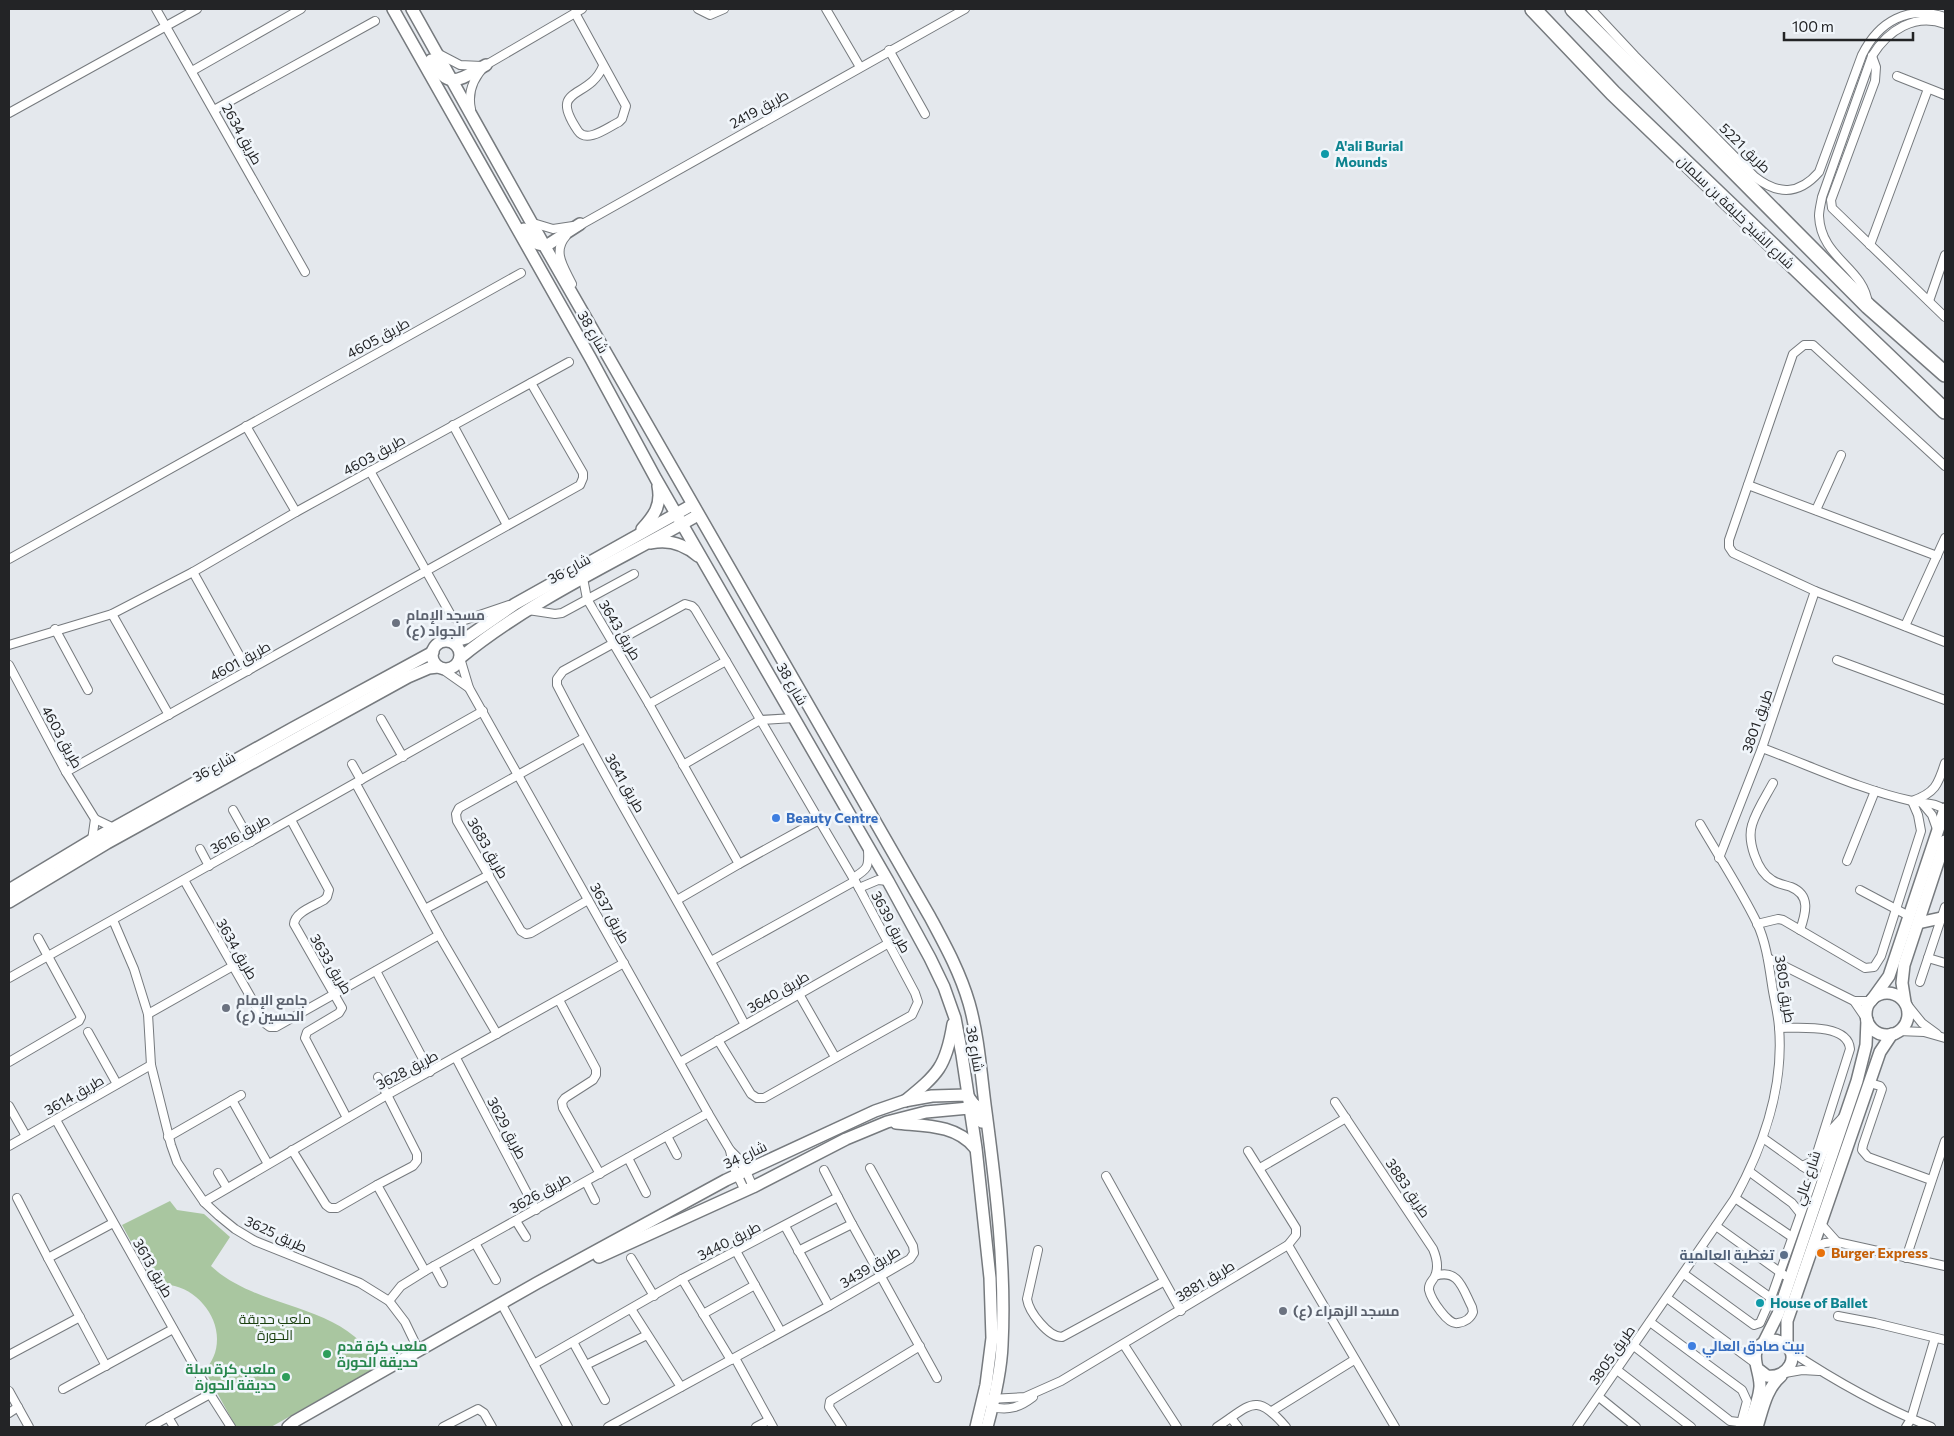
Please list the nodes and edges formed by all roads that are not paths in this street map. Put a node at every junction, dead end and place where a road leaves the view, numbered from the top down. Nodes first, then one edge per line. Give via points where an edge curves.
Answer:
1 (156, 9) edge
2 (197, 9) edge
3 (301, 9) edge
4 (412, 9) edge
5 (698, 9) edge
6 (724, 9) edge
7 (826, 9) edge
8 (946, 9) edge
9 (965, 9) edge
10 (1523, 9) edge
11 (1532, 9) edge
12 (1573, 9) edge
13 (1591, 9) edge
14 (578, 11) edge
15 (395, 12) edge
16 (951, 17) junction
17 (1945, 17) edge
18 (375, 21) dead end
19 (1945, 24) edge
20 (167, 26) junction
21 (890, 50) junction
22 (436, 52) junction
23 (1872, 56) junction
24 (486, 65) junction
25 (603, 66) junction
26 (860, 67) junction
27 (192, 70) junction
28 (1897, 76) dead end
29 (453, 80) junction
30 (1928, 89) junction
31 (1613, 93) junction
32 (1945, 95) edge
33 (214, 110) junction
34 (9, 113) edge
35 (472, 113) junction
36 (925, 114) dead end
37 (486, 175) junction
38 (533, 223) junction
39 (580, 224) junction
40 (544, 245) junction
41 (1870, 245) junction
42 (1945, 256) edge
43 (305, 272) dead end
44 (522, 273) dead end
45 (1929, 301) junction
46 (1868, 306) junction
47 (1945, 317) edge
48 (587, 318) junction
49 (569, 362) dead end
50 (1945, 374) edge
51 (531, 382) junction
52 (1945, 411) edge
53 (246, 426) junction
54 (453, 426) junction
55 (1841, 455) dead end
56 (1945, 466) edge
57 (370, 471) junction
58 (656, 479) junction
59 (1748, 485) junction
60 (695, 510) junction
61 (1816, 510) junction
62 (296, 512) junction
63 (679, 519) junction
64 (507, 525) junction
65 (1945, 538) edge
66 (637, 541) junction
67 (1937, 556) junction
68 (9, 559) edge
69 (705, 563) junction
70 (426, 570) junction
71 (193, 572) junction
72 (634, 574) dead end
73 (583, 578) junction
74 (1815, 591) junction
75 (586, 599) junction
76 (516, 604) junction
77 (526, 610) junction
78 (112, 614) junction
79 (1906, 626) junction
80 (55, 629) junction
81 (452, 642) junction
82 (1945, 642) edge
83 (613, 643) junction
84 (9, 645) edge
85 (433, 652) junction
86 (460, 658) junction
87 (1837, 660) dead end
88 (726, 661) junction
89 (9, 665) edge
90 (440, 668) junction
91 (248, 671) junction
92 (469, 688) junction
93 (88, 690) dead end
94 (1945, 700) edge
95 (649, 704) junction
96 (483, 711) junction
97 (170, 715) junction
98 (794, 718) junction
99 (381, 719) dead end
100 (760, 720) junction
101 (584, 738) junction
102 (1762, 748) junction
103 (403, 756) junction
104 (1945, 763) edge
105 (352, 764) dead end
106 (683, 765) junction
107 (66, 772) junction
108 (519, 774) junction
109 (358, 782) junction
110 (1773, 783) dead end
111 (1875, 791) junction
112 (1912, 801) junction
113 (1922, 803) junction
114 (233, 810) dead end
115 (1945, 810) edge
116 (95, 819) junction
117 (291, 820) junction
118 (819, 820) junction
119 (1700, 824) dead end
120 (114, 828) junction
121 (1937, 832) junction
122 (92, 840) junction
123 (1945, 841) edge
124 (251, 842) junction
125 (868, 846) junction
126 (200, 849) dead end
127 (1719, 858) junction
128 (1847, 861) dead end
129 (739, 864) junction
130 (209, 866) junction
131 (489, 875) junction
132 (184, 880) junction
133 (856, 882) junction
134 (888, 882) junction
135 (9, 890) edge
136 (1860, 890) dead end
137 (588, 900) junction
138 (677, 900) junction
139 (9, 902) edge
140 (425, 910) junction
141 (1897, 910) junction
142 (1943, 912) edge
143 (113, 920) junction
144 (1914, 920) junction
145 (1757, 924) junction
146 (1800, 930) junction
147 (439, 935) junction
148 (38, 938) dead end
149 (889, 943) junction
150 (48, 956) junction
151 (1768, 958) junction
152 (1928, 958) junction
153 (711, 961) junction
154 (624, 963) junction
155 (1945, 963) edge
156 (233, 966) junction
157 (376, 971) junction
158 (9, 978) edge
159 (1920, 982) dead end
160 (334, 994) junction
161 (799, 994) junction
162 (559, 1000) junction
163 (1854, 1001) junction
164 (1871, 1001) junction
165 (1905, 1002) junction
166 (148, 1014) junction
167 (954, 1018) junction
168 (1867, 1020) junction
169 (745, 1025) junction
170 (1779, 1028) junction
171 (88, 1032) dead end
172 (1895, 1033) junction
173 (496, 1034) junction
174 (1942, 1036) edge
175 (718, 1040) junction
176 (835, 1057) junction
177 (456, 1058) junction
178 (9, 1062) edge
179 (680, 1062) junction
180 (151, 1065) junction
181 (430, 1072) junction
182 (378, 1078) dead end
183 (1870, 1083) junction
184 (117, 1084) junction
185 (983, 1092) junction
186 (241, 1095) dead end
187 (387, 1095) junction
188 (967, 1095) junction
189 (232, 1100) junction
190 (904, 1101) junction
191 (1335, 1102) dead end
192 (9, 1106) edge
193 (972, 1106) junction
194 (708, 1113) junction
195 (1844, 1116) junction
196 (348, 1118) junction
197 (1346, 1118) junction
198 (56, 1120) junction
199 (887, 1122) junction
200 (26, 1136) junction
201 (168, 1136) junction
202 (667, 1136) junction
203 (1763, 1138) junction
204 (1945, 1141) edge
205 (9, 1146) edge
206 (976, 1148) junction
207 (292, 1150) junction
208 (1248, 1151) dead end
209 (677, 1155) dead end
210 (628, 1158) junction
211 (268, 1164) junction
212 (1802, 1166) junction
213 (870, 1168) dead end
214 (1260, 1168) junction
215 (1817, 1168) junction
216 (824, 1170) dead end
217 (994, 1172) junction
218 (1750, 1172) junction
219 (218, 1173) dead end
220 (742, 1173) junction
221 (600, 1174) junction
222 (1106, 1176) dead end
223 (1931, 1180) junction
224 (586, 1182) junction
225 (377, 1185) junction
226 (227, 1188) junction
227 (749, 1189) junction
228 (646, 1193) dead end
229 (838, 1197) junction
230 (17, 1198) dead end
231 (1735, 1198) junction
232 (595, 1200) dead end
233 (1805, 1200) junction
234 (204, 1202) junction
235 (1792, 1203) junction
236 (536, 1210) junction
237 (1800, 1214) junction
238 (516, 1220) junction
239 (113, 1223) junction
240 (852, 1224) junction
241 (1821, 1224) junction
242 (785, 1226) junction
243 (1716, 1226) junction
244 (526, 1237) dead end
245 (1792, 1237) junction
246 (1838, 1242) junction
247 (475, 1243) junction
248 (1288, 1246) junction
249 (1701, 1248) junction
250 (1813, 1248) junction
251 (1038, 1250) dead end
252 (736, 1251) junction
253 (798, 1251) junction
254 (48, 1258) junction
255 (631, 1258) dead end
256 (1906, 1258) junction
257 (434, 1266) junction
258 (1945, 1266) edge
259 (425, 1271) junction
260 (1684, 1274) junction
261 (882, 1275) junction
262 (1435, 1276) junction
263 (1785, 1276) junction
264 (682, 1279) junction
265 (496, 1280) dead end
266 (1163, 1282) junction
267 (443, 1283) dead end
268 (537, 1283) junction
269 (755, 1285) junction
270 (654, 1296) junction
271 (1667, 1298) junction
272 (1771, 1298) junction
273 (389, 1301) junction
274 (502, 1303) junction
275 (829, 1306) junction
276 (631, 1309) junction
277 (1181, 1311) junction
278 (703, 1314) junction
279 (1838, 1316) dead end
280 (80, 1317) junction
281 (1650, 1322) junction
282 (173, 1329) junction
283 (781, 1332) junction
284 (648, 1335) junction
285 (1935, 1338) junction
286 (1945, 1340) edge
287 (573, 1342) junction
288 (1764, 1342) junction
289 (1124, 1344) junction
290 (920, 1346) junction
291 (1634, 1346) junction
292 (1788, 1348) junction
293 (419, 1351) junction
294 (1739, 1351) junction
295 (1756, 1351) junction
296 (9, 1355) edge
297 (733, 1359) junction
298 (1354, 1360) junction
299 (534, 1364) junction
300 (586, 1365) junction
301 (106, 1366) junction
302 (1756, 1366) junction
303 (1618, 1370) junction
304 (1821, 1372) junction
305 (1785, 1373) junction
306 (937, 1378) dead end
307 (986, 1385) junction
308 (681, 1387) junction
309 (63, 1389) dead end
310 (9, 1391) edge
311 (210, 1394) junction
312 (1599, 1397) junction
313 (605, 1400) dead end
314 (992, 1402) junction
315 (18, 1408) junction
316 (1272, 1411) junction
317 (9, 1412) edge
318 (981, 1413) junction
319 (168, 1417) junction
320 (1231, 1418) junction
321 (1911, 1418) junction
322 (295, 1424) edge
323 (771, 1424) edge
324 (1579, 1424) edge
325 (1747, 1426) edge
326 (29, 1427) edge
327 (150, 1427) edge
328 (174, 1427) edge
329 (231, 1427) edge
330 (278, 1427) edge
331 (443, 1427) edge
332 (492, 1427) edge
333 (568, 1427) edge
334 (608, 1427) edge
335 (756, 1427) edge
336 (842, 1427) edge
337 (976, 1427) edge
338 (987, 1427) edge
339 (1177, 1427) edge
340 (1217, 1427) edge
341 (1238, 1427) edge
342 (1286, 1427) edge
343 (1395, 1427) edge
344 (1588, 1427) edge
345 (1636, 1427) edge
346 (1691, 1427) edge
347 (1906, 1427) edge
348 (1931, 1427) edge

1 - 20 street, طريق 2634
2 - 20 street
3 - 27 street
4 - 22 street, شارع 38
5 - 6 street via 710,15
7 - 26 street
8 - 16 street
9 - 16 street, طريق 2419
10 - 31 highway
11 - 31 highway, شارع الشيخ خليفة بن سلمان
12 - 46 highway, شارع الشيخ خليفة بن سلمان
13 - 17 street, طريق 5221 via 1755,177 1776,189 1788,190 1805,185 1819,172 1862,55 1876,32 1899,17 1912,13 1925,12
14 - 24 street
14 - 25 street
15 - 29 street via 415,32 437,72
15 - 37 street, شارع 38
16 - 21 street, طريق 2419
18 - 33 street
19 - 23 street via 1921,21 1905,25 1888,35
20 - 27 street, طريق 2634
20 - 34 street
21 - 26 street, طريق 2419
21 - 36 street
22 - 24 street via 460,65
22 - 29 street, شارع 38
23 - 41 street via 1876,67 1875,81 1831,202 1835,212
23 - 46 street via 1826,182 1819,216 1828,247 1863,285
24 - 29 street
24 - 35 street via 472,87
25 - 25 street via 626,106 625,112 618,122 584,136 565,109 566,103 599,76
26 - 39 street, طريق 2419
27 - 33 street, طريق 2634
28 - 30 street
29 - 35 street, شارع 38
30 - 32 street
30 - 41 street
31 - 52 highway, شارع الشيخ خليفة بن سلمان
33 - 43 street, طريق 2634
35 - 38 street, شارع 38
37 - 40 street via 504,195 532,240
37 - 58 street, شارع 38
38 - 39 street, طريق 2419 via 553,229
38 - 40 street, شارع 38
39 - 40 street
39 - 48 street, طريق 2419 via 565,237 559,250
40 - 48 street, شارع 38
41 - 45 street
42 - 45 street
44 - 53 street, طريق 4605
45 - 47 street
46 - 50 highway, شارع الشيخ خليفة بن سلمان
48 - 60 street, شارع 38
49 - 51 street, طريق 4603
51 - 54 street, طريق 4603
51 - 64 street, طريق 4601 via 581,469 583,478 576,488
53 - 62 street
53 - 68 street, طريق 4605
54 - 57 street, طريق 4603
54 - 64 street
55 - 61 street
56 - 59 street via 1813,345 1804,345 1792,354
57 - 62 street, طريق 4603
57 - 70 street
58 - 63 street, شارع 38
58 - 66 street via 660,496 656,512
59 - 61 street
59 - 74 street via 1729,547 1733,553
60 - 63 street, شارع 36
60 - 185 street, شارع 38 via 952,958 969,1004
61 - 67 street
62 - 71 street, طريق 4603
63 - 66 street, شارع 36
63 - 69 street, شارع 38
64 - 70 street, طريق 4601
65 - 67 street
66 - 69 street via 674,542 691,550
66 - 73 street, شارع 36
66 - 76 street, شارع 36
67 - 79 street
69 - 98 street, شارع 38
70 - 76 street via 452,617 458,621
70 - 91 street, طريق 4601
71 - 78 street, طريق 4603
71 - 91 street
72 - 75 street
73 - 75 street
73 - 77 street, شارع 36
74 - 79 street
74 - 102 street, طريق 3801
75 - 77 street, طريق 3643 via 559,614
75 - 83 street, طريق 3643
76 - 81 street, شارع 36 via 471,634
77 - 86 street, شارع 36
78 - 80 street, طريق 4603
78 - 97 street
79 - 82 street
80 - 84 street, طريق 4603
80 - 93 street
81 - 85 street via 438,644
81 - 86 street via 459,648
83 - 88 street, طريق 3641 via 681,605 689,604
83 - 95 street, طريق 3643
83 - 101 street, طريق 3641 via 563,671 557,679
85 - 90 street via 433,660
85 - 120 street, شارع 36
86 - 90 street via 452,668
86 - 92 street, طريق 3637
87 - 94 street
88 - 95 street
88 - 100 street
89 - 107 street, طريق 4603
90 - 92 street, طريق 3637
90 - 139 street, شارع 36 via 429,668 408,677 107,843
91 - 97 street, طريق 4601
92 - 96 street, طريق 3637
95 - 106 street, طريق 3643
96 - 103 street, طريق 3616
96 - 108 street, طريق 3637
97 - 107 street, طريق 4601
98 - 100 street
98 - 125 street, شارع 38
99 - 103 street
100 - 106 street
100 - 118 street
101 - 108 street, طريق 3683
101 - 138 street, طريق 3641
102 - 111 street
102 - 127 street, طريق 3801
103 - 109 street, طريق 3616
104 - 112 street via 1933,790
105 - 109 street
106 - 129 street, طريق 3643
107 - 116 street, طريق 4603
108 - 131 street, طريق 3683 via 460,808 456,814
108 - 137 street, طريق 3637
109 - 117 street, طريق 3616
109 - 140 street
110 - 146 street via 1752,824 1752,850 1766,875 1801,893 1806,909
111 - 112 street
111 - 128 street
112 - 113 street
112 - 141 street via 1921,832
113 - 115 street via 1938,805
113 - 121 street via 1932,815
114 - 124 street
115 - 121 street
116 - 120 street
116 - 122 street
117 - 124 street, طريق 3616
117 - 160 street, طريق 3633 via 329,890 324,900 298,915 294,924
118 - 129 street
118 - 133 street
119 - 127 street, طريق 3805
120 - 122 street, شارع 36
121 - 144 street
122 - 135 street, شارع 36
123 - 144 street
124 - 130 street, طريق 3616
125 - 133 street via 869,863
125 - 134 street, شارع 38
126 - 130 street
127 - 145 street, طريق 3805
129 - 138 street
130 - 132 street, طريق 3616
131 - 137 street, طريق 3683 via 521,931 526,934
131 - 140 street
132 - 143 street, طريق 3616
132 - 156 street, طريق 3634
133 - 134 street
133 - 149 street, طريق 3639
133 - 153 street, طريق 3639
134 - 167 street, شارع 38 via 930,958
136 - 141 street
137 - 154 street, طريق 3637
138 - 153 street, طريق 3641
140 - 147 street
141 - 144 street
141 - 146 street via 1882,956 1874,967 1865,968
142 - 144 street
142 - 152 street
143 - 150 street, طريق 3616
143 - 166 street, طريق 3625 via 134,969
144 - 164 street via 1889,976
144 - 165 street via 1902,982
145 - 146 street via 1778,919
145 - 151 street, طريق 3805
147 - 157 street, طريق 3634
147 - 173 street
148 - 150 street
149 - 161 street, طريق 3640
149 - 176 street, طريق 3639 via 917,998 918,1007 908,1017
150 - 158 street, طريق 3616
150 - 178 street via 80,1012 80,1021
151 - 163 street
151 - 170 street, طريق 3805
152 - 155 street
152 - 159 street
153 - 169 street, طريق 3641
154 - 162 street, طريق 3628
154 - 179 street, طريق 3637
156 - 160 street, طريق 3634 via 270,1028
156 - 166 street
157 - 160 street, طريق 3634
157 - 181 street
160 - 196 street, طريق 3633 via 341,1011 308,1032 305,1038
161 - 169 street, طريق 3640
161 - 176 street
162 - 173 street, طريق 3628
162 - 221 street via 596,1069 592,1080 565,1098 563,1108
163 - 164 street
163 - 168 street
164 - 165 street via 1888,993
164 - 168 street
165 - 172 street via 1907,1021
165 - 174 street via 1922,1022
166 - 180 street, طريق 3625
167 - 188 street, شارع 38
167 - 190 street via 949,1048 942,1065
168 - 172 street via 1880,1033
168 - 195 street, شارع عالي via 1866,1045
169 - 175 street, طريق 3640
170 - 203 street, طريق 3805 via 1775,1094
170 - 212 street via 1837,1032 1850,1044 1817,1153 1811,1162
171 - 184 street
172 - 174 street via 1912,1031
172 - 183 street, شارع عالي via 1880,1052
173 - 177 street, طريق 3628
175 - 176 street, طريق 3639 via 749,1092 756,1098 764,1098
175 - 179 street, طريق 3640
177 - 181 street, طريق 3628
177 - 236 street, طريق 3629
179 - 194 street, طريق 3637
180 - 184 street, طريق 3614
180 - 201 street, طريق 3625
181 - 187 street, طريق 3628
182 - 187 street
183 - 223 street via 1882,1089 1863,1145 1864,1154
183 - 241 street, شارع عالي
184 - 198 street, طريق 3614
185 - 193 street
185 - 217 street, شارع 38
186 - 189 street
187 - 196 street, طريق 3628
187 - 225 street via 418,1161
188 - 190 street, شارع 34
188 - 193 street
189 - 201 street
189 - 211 street
190 - 220 street, شارع 34 via 875,1110
191 - 197 street, طريق 3883
192 - 200 street
193 - 199 street, شارع 34 via 926,1112
193 - 206 street
193 - 217 street via 981,1116 988,1161
194 - 202 street, طريق 3626
194 - 220 street, طريق 3637 via 738,1158
195 - 215 street via 1833,1128
195 - 263 street, شارع عالي
196 - 207 street, طريق 3628
197 - 214 street
197 - 262 street, طريق 3883 via 1433,1248 1437,1259
198 - 200 street, طريق 3614
198 - 239 street, طريق 3613
199 - 206 street via 924,1125 958,1133 967,1137
199 - 227 street, شارع 34 via 846,1139
200 - 205 street, طريق 3614
201 - 234 street, طريق 3625 via 177,1162
202 - 209 street
202 - 210 street, طريق 3626
203 - 212 street
203 - 218 street, طريق 3805
204 - 223 street
206 - 307 street via 990,1286 992,1338
207 - 211 street, طريق 3628
207 - 225 street via 330,1208 337,1208
208 - 214 street
210 - 221 street, طريق 3626
210 - 228 street
211 - 226 street, طريق 3628
212 - 215 street
213 - 261 street, طريق 3439 via 914,1252 910,1259
214 - 248 street via 1296,1228 1296,1235
215 - 233 street
216 - 229 street
217 - 314 street, شارع 38 via 1002,1347
218 - 231 street, طريق 3805
218 - 235 street
219 - 226 street
220 - 227 street, طريق 3637
220 - 268 street, شارع 34
221 - 224 street, طريق 3626
222 - 266 street
223 - 256 street
224 - 232 street
224 - 236 street, طريق 3626
225 - 259 street
226 - 234 street, طريق 3628
227 - 268 street, شارع 34
229 - 240 street
229 - 242 street, طريق 3440
230 - 254 street
231 - 243 street, طريق 3805
231 - 245 street
233 - 235 street
233 - 237 street
234 - 273 street, طريق 3625 via 234,1229 254,1241 360,1283
235 - 237 street
236 - 238 street, طريق 3626
237 - 245 street
238 - 244 street
238 - 247 street, طريق 3626
239 - 254 street
239 - 282 street, طريق 3613
240 - 253 street
240 - 261 street
241 - 246 street
241 - 250 street, شارع عالي
242 - 252 street, طريق 3440
242 - 253 street
243 - 249 street, طريق 3805
243 - 263 street
245 - 263 street
246 - 250 street
246 - 256 street
247 - 257 street, طريق 3626
247 - 265 street
248 - 277 street, طريق 3881
248 - 298 street
249 - 260 street, طريق 3805
249 - 272 street
250 - 292 street, شارع عالي via 1787,1321
251 - 266 street via 1028,1306 1057,1337
252 - 264 street, طريق 3440
252 - 269 street
253 - 275 street
254 - 280 street
255 - 270 street
256 - 258 street
257 - 259 street, طريق 3626
257 - 267 street
259 - 273 street, طريق 3626 via 401,1286
260 - 271 street, طريق 3805
260 - 272 street via 1754,1325 1760,1323
261 - 275 street, طريق 3439
261 - 290 street
262 - 262 street, طريق 3883 via 1429,1290 1447,1321 1456,1324 1469,1318 1472,1308 1455,1277 1447,1273
263 - 272 street
263 - 288 street, شارع عالي via 1778,1314
264 - 270 street, طريق 3440
264 - 278 street
266 - 277 street
268 - 274 street, شارع 34
269 - 278 street
269 - 283 street
270 - 276 street, طريق 3440
271 - 281 street, طريق 3805
271 - 294 street
273 - 293 street, طريق 3625 via 405,1322
274 - 293 street, شارع 34
274 - 299 street
275 - 283 street, طريق 3439
276 - 284 street
276 - 287 street, طريق 3440
277 - 289 street, طريق 3881
278 - 297 street
279 - 285 street
280 - 296 street
280 - 301 street
281 - 291 street, طريق 3805
281 - 325 street via 1742,1390 1747,1401
282 - 301 street
282 - 311 street, طريق 3613
283 - 297 street, طريق 3439
284 - 300 street
284 - 308 street
285 - 286 street
285 - 321 street
287 - 299 street, طريق 3440
287 - 300 street
288 - 292 street via 1776,1340
288 - 295 street
289 - 314 street, طريق 3881 via 1017,1407 1008,1409
289 - 339 street
290 - 306 street
290 - 336 street via 830,1401 829,1407
291 - 303 street, طريق 3805
291 - 325 street via 1726,1418
292 - 304 street
292 - 305 street via 1791,1363
293 - 322 street, شارع 34
294 - 295 street
294 - 302 street
295 - 302 street
297 - 308 street, طريق 3439
297 - 323 street
298 - 316 street
298 - 343 street
299 - 333 street
300 - 313 street
301 - 309 street
302 - 305 street via 1767,1376
302 - 325 street via 1760,1388
303 - 312 street, طريق 3805
303 - 346 street
304 - 305 street via 1802,1370
304 - 321 street
305 - 325 street via 1773,1383
307 - 314 street
307 - 318 street
308 - 334 street, طريق 3439
310 - 315 street
311 - 319 street
311 - 329 street, طريق 3613
312 - 324 street, طريق 3805
312 - 345 street
314 - 318 street
314 - 338 street, شارع 38
315 - 317 street
315 - 326 street
316 - 320 street via 1259,1404 1251,1405
316 - 342 street
318 - 337 street
319 - 327 street
319 - 328 street
320 - 340 street
320 - 341 street
321 - 347 street
321 - 348 street
322 - 330 street, شارع 34 via 290,1421
323 - 335 street
324 - 344 street
331 - 332 street via 478,1409

